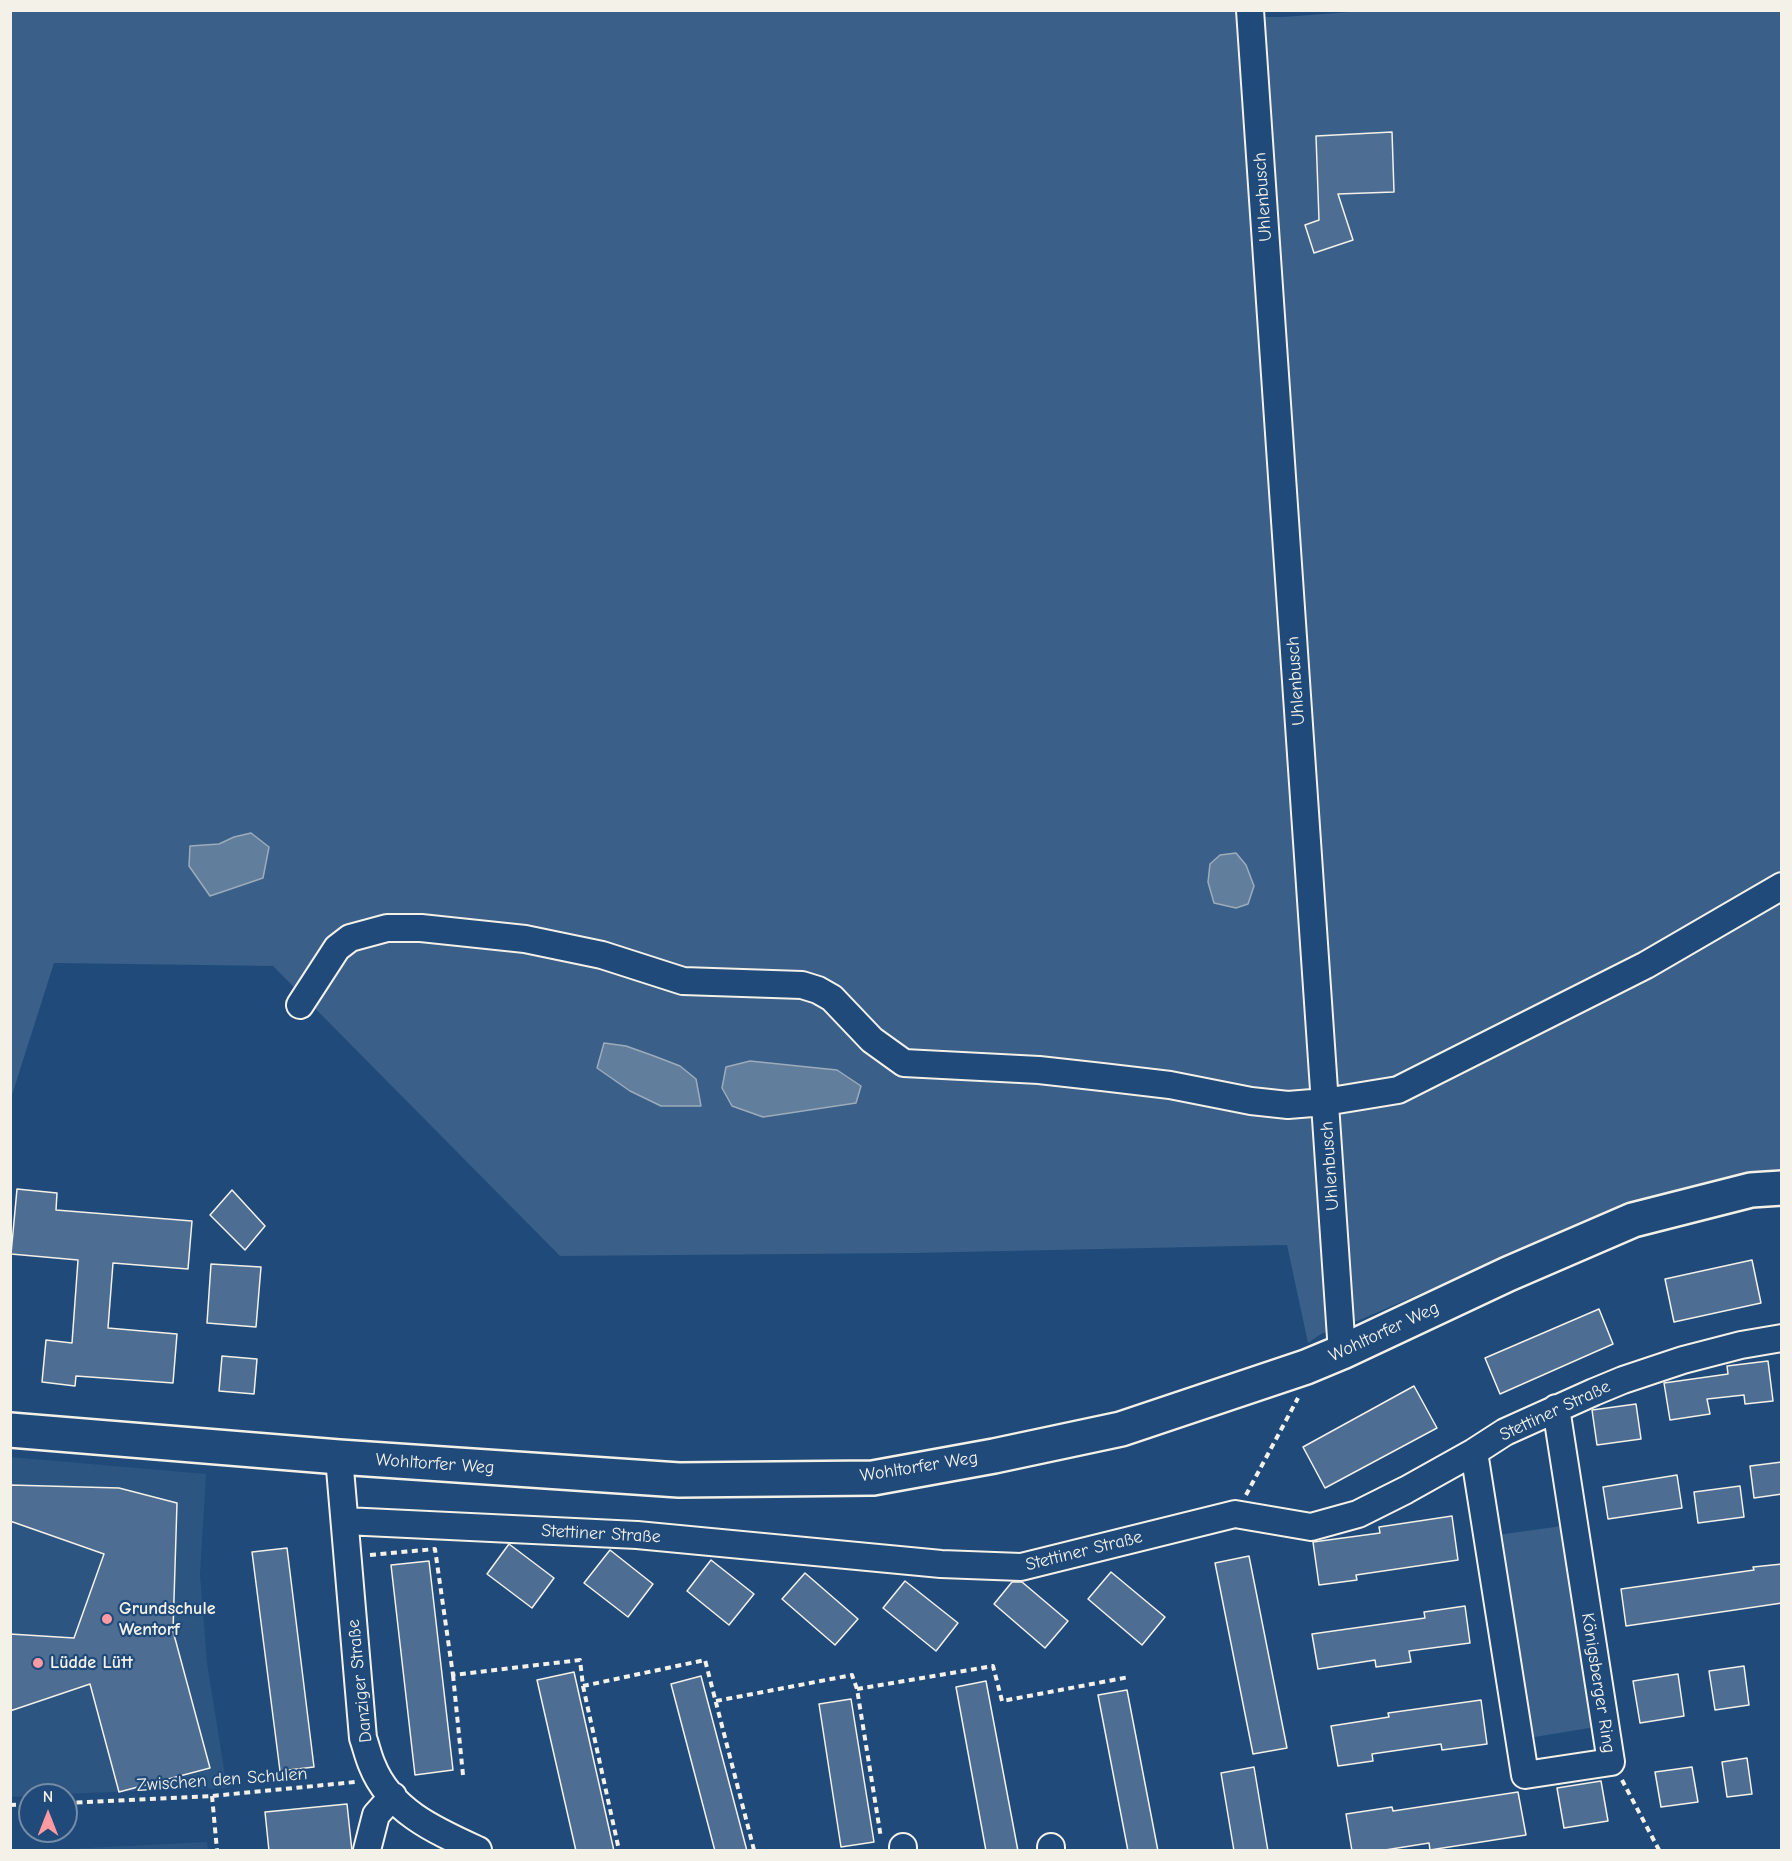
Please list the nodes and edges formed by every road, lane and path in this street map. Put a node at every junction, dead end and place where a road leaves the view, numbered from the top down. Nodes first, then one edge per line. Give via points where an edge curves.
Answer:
1 (1250, 10) edge
2 (1782, 886) edge
3 (300, 1005) dead end
4 (1325, 1102) junction
5 (1782, 1188) edge
6 (1782, 1338) edge
7 (1342, 1352) junction
8 (1302, 1390) dead end
9 (1556, 1408) junction
10 (10, 1430) edge
11 (1474, 1452) junction
12 (339, 1457) junction
13 (1235, 1514) junction
14 (345, 1521) junction
15 (348, 1557) junction
16 (453, 1675) junction
17 (1129, 1677) dead end
18 (583, 1686) junction
19 (857, 1689) junction
20 (716, 1701) junction
21 (1611, 1762) junction
22 (463, 1774) dead end
23 (386, 1788) junction
24 (212, 1796) junction
25 (78, 1802) edge
26 (896, 1845) edge
27 (472, 1849) edge
28 (217, 1851) edge
29 (367, 1851) edge
30 (619, 1851) edge
31 (754, 1851) edge
32 (1659, 1851) edge

1 - 4 street, Uhlenbusch
2 - 4 street via 1646,965 1398,1090
3 - 4 street via 338,948 350,938 387,928 421,928 525,939 602,955 683,981 802,985 832,998 872,1040 904,1063 1060,1072 1288,1105
4 - 7 street, Uhlenbusch
5 - 7 main road, Wohltorfer Weg via 1751,1191 1633,1220
6 - 9 street, Stettiner Straße via 1683,1360
7 - 12 main road, Wohltorfer Weg via 1121,1429 873,1478 679,1480
8 - 13 path
9 - 11 street, Stettiner Straße
9 - 21 street, Königsberger Ring
10 - 12 main road, Wohltorfer Weg
11 - 13 street, Stettiner Straße via 1358,1514 1311,1527
11 - 21 street, Königsberger Ring via 1525,1775
12 - 14 street, Danziger Straße
13 - 14 street, Stettiner Straße via 1021,1567 941,1564 637,1535
14 - 15 street, Danziger Straße
15 - 16 path via 435,1549
15 - 23 street, Danziger Straße via 363,1738 372,1765
16 - 18 path via 580,1660
16 - 22 path
17 - 19 path via 1002,1701 993,1666
18 - 20 path via 705,1660
18 - 30 path
19 - 20 path via 852,1675
19 - 26 path
20 - 31 path
21 - 32 path
23 - 24 path, Zwischen den Schulen
23 - 27 street, Danziger Straße via 402,1808
23 - 29 street
24 - 25 path, Zwischen den Schulen
24 - 28 path

